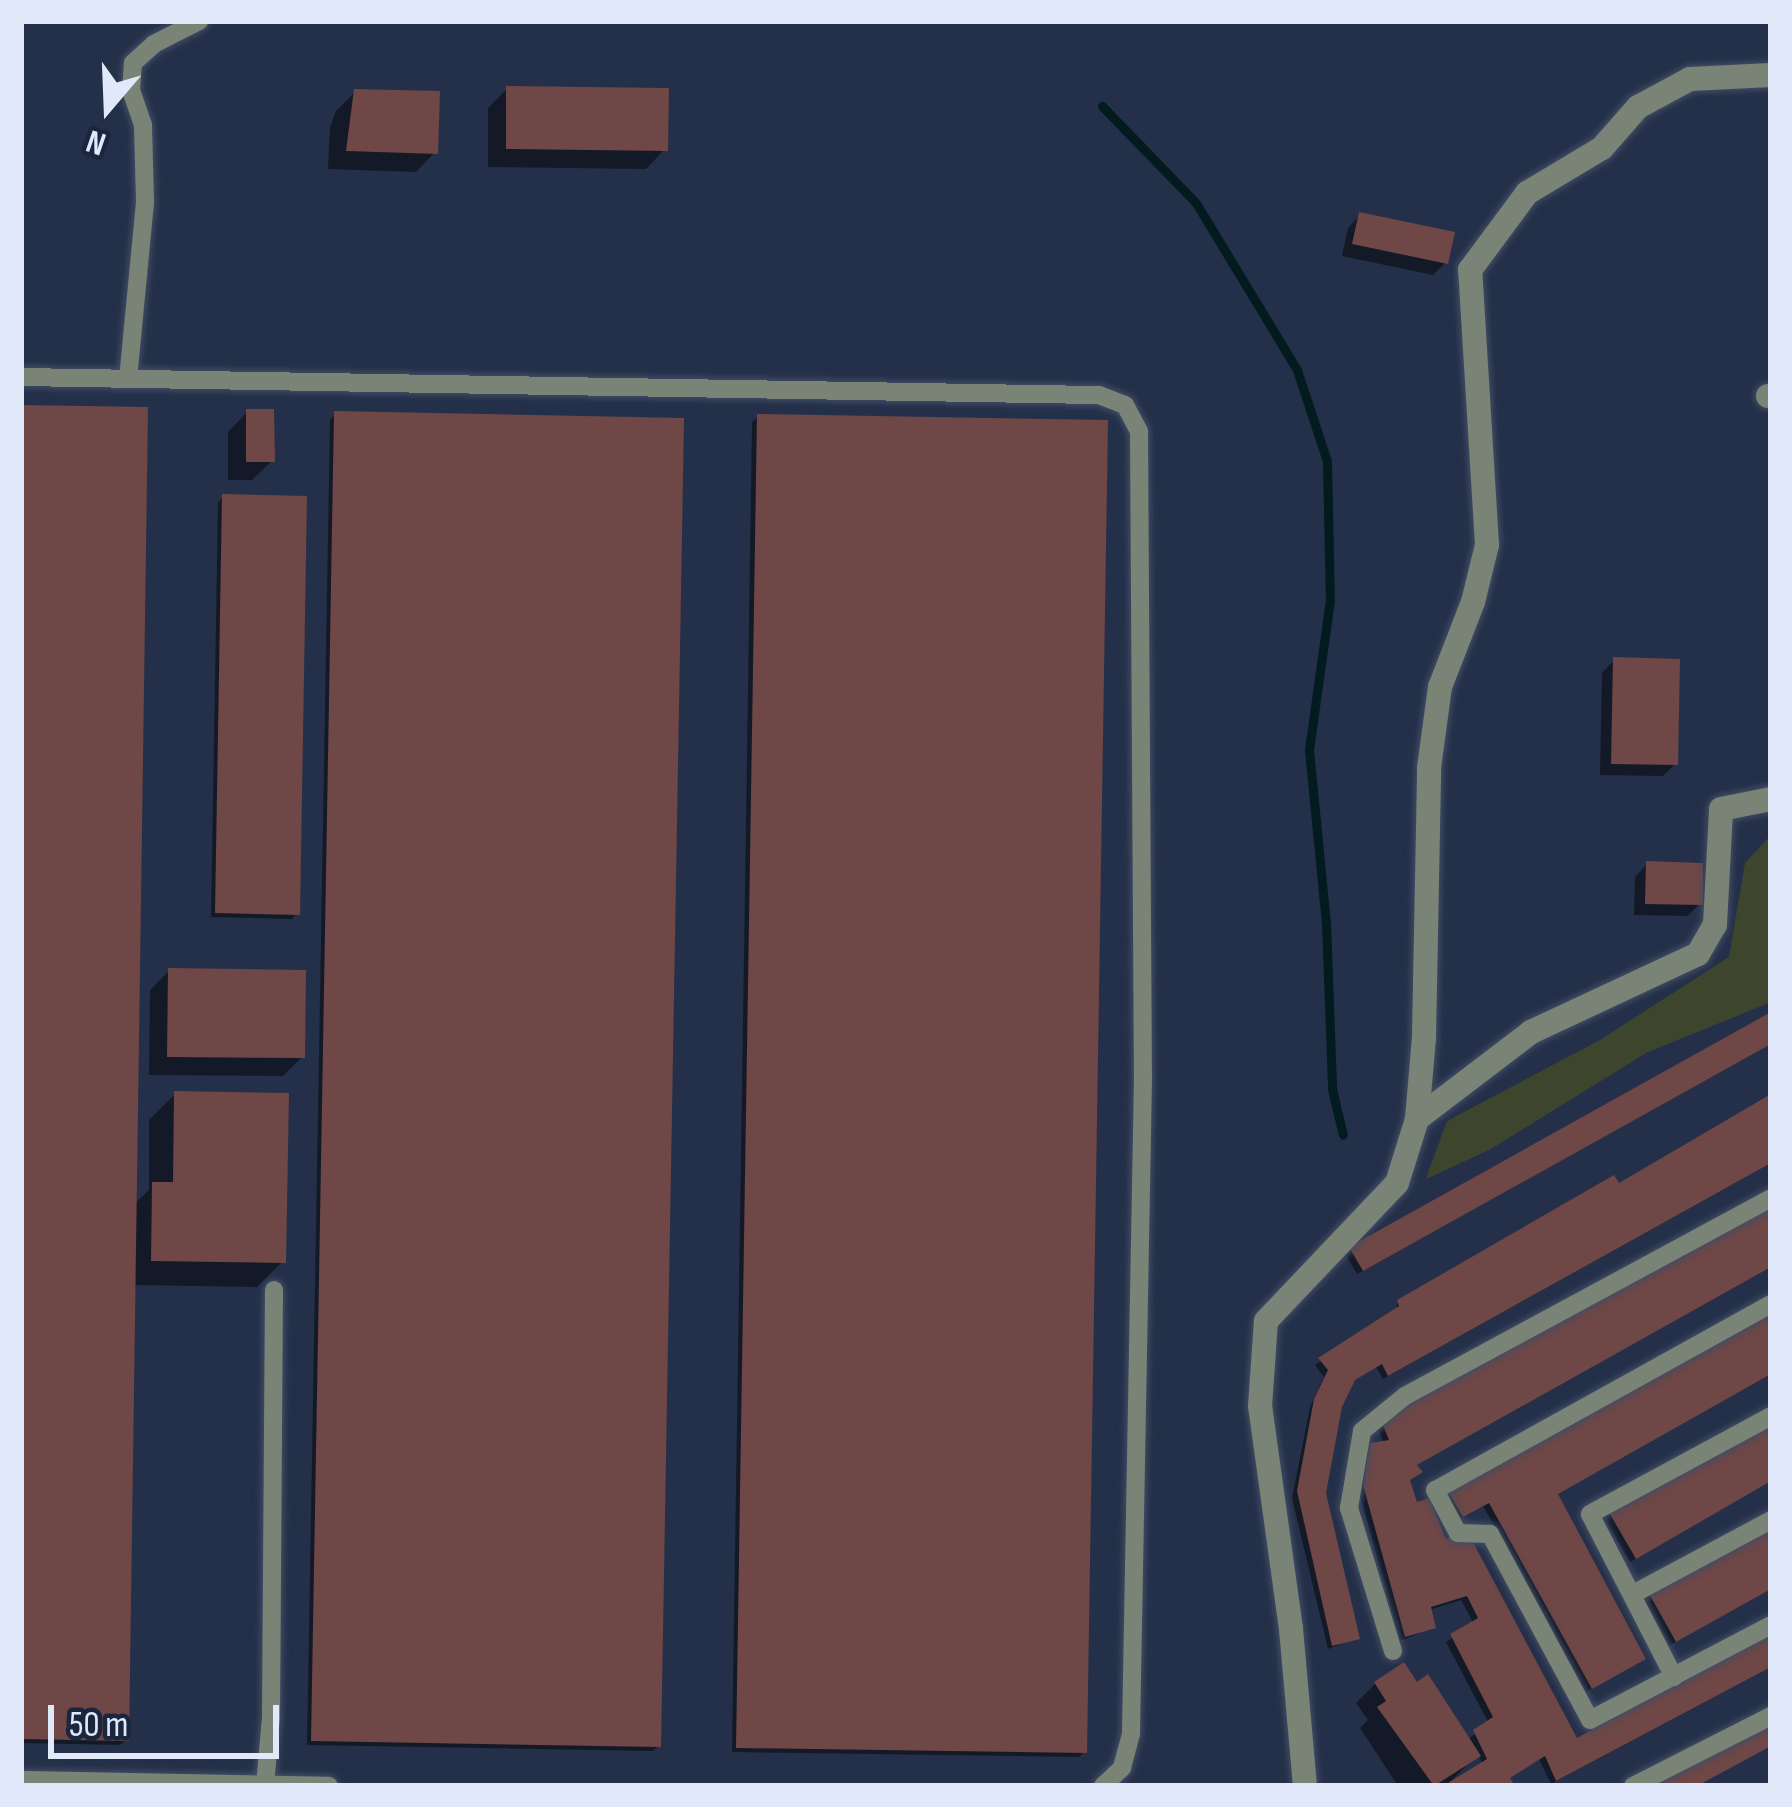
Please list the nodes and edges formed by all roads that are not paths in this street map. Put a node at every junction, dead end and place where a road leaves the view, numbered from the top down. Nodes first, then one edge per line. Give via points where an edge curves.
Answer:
1 (199, 21) edge
2 (1771, 75) edge
3 (21, 377) edge
4 (128, 379) junction
5 (1771, 799) edge
6 (1417, 1119) junction
7 (1771, 1198) edge
8 (274, 1290) dead end
9 (1771, 1304) edge
10 (1771, 1416) edge
11 (1771, 1520) edge
12 (1633, 1594) junction
13 (1771, 1625) edge
14 (1393, 1651) dead end
15 (1674, 1678) junction
16 (1771, 1716) edge
17 (21, 1780) edge
18 (265, 1785) edge
19 (329, 1786) edge
20 (1103, 1786) edge
21 (1305, 1786) edge
22 (1633, 1786) edge

1 - 4 lane via 133,63 145,202
2 - 6 street via 1690,80 1638,107 1602,148 1528,193 1471,271 1486,545 1440,687 1429,768
3 - 4 lane
4 - 20 lane via 1099,395 1125,405 1139,431 1143,1101 1132,1734 1122,1768
5 - 6 street via 1720,808 1715,925 1698,954 1531,1032
6 - 21 street via 1397,1183 1266,1321 1260,1406
7 - 14 lane via 1405,1396 1362,1431 1349,1508
8 - 18 lane
9 - 15 lane via 1435,1490 1458,1533 1490,1534 1589,1720
10 - 12 lane via 1590,1514
11 - 12 lane
12 - 15 lane
13 - 15 lane
16 - 22 lane
17 - 18 lane
18 - 19 lane

